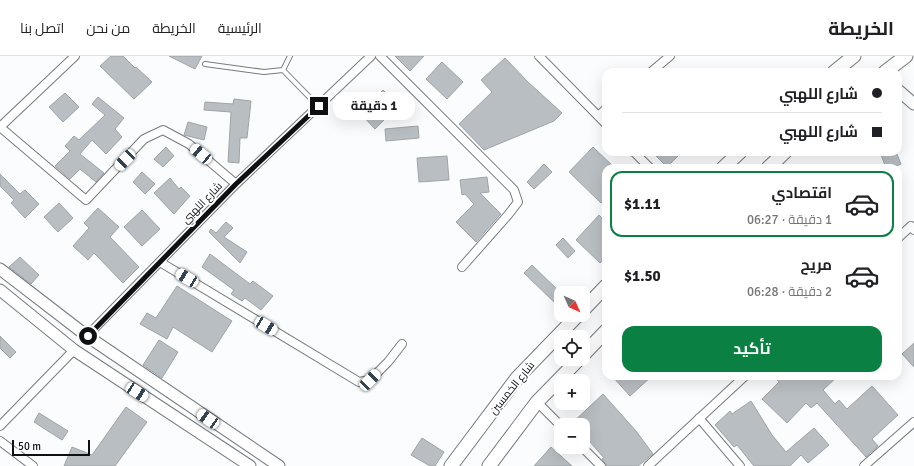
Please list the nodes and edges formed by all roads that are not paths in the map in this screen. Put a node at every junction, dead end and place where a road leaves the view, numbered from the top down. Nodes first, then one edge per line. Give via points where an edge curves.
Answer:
1 (76, 56) edge
2 (290, 56) edge
3 (371, 56) edge
4 (380, 56) edge
5 (539, 56) edge
6 (670, 56) edge
7 (854, 56) edge
8 (906, 56) edge
9 (205, 64) dead end
10 (656, 68) edge
11 (839, 68) edge
12 (890, 68) edge
13 (283, 70) junction
14 (902, 92) edge
15 (912, 97) edge
16 (319, 106) junction
17 (602, 112) edge
18 (598, 116) junction
19 (602, 120) edge
20 (0, 127) edge
21 (638, 156) edge
22 (736, 156) edge
23 (781, 156) edge
24 (646, 164) edge
25 (727, 164) edge
26 (772, 164) edge
27 (236, 184) junction
28 (914, 230) edge
29 (902, 234) edge
30 (160, 262) junction
31 (462, 267) dead end
32 (0, 268) edge
33 (0, 290) edge
34 (602, 290) edge
35 (590, 303) edge
36 (571, 322) edge
37 (602, 335) edge
38 (88, 336) junction
39 (402, 344) dead end
40 (590, 348) edge
41 (74, 350) junction
42 (572, 366) edge
43 (741, 380) edge
44 (537, 402) junction
45 (699, 418) junction
46 (554, 419) edge
47 (914, 422) edge
48 (0, 426) edge
49 (0, 441) edge
50 (589, 454) edge
51 (34, 466) edge
52 (250, 466) edge
53 (279, 466) edge
54 (452, 466) edge
55 (489, 466) edge
56 (601, 466) edge
57 (648, 466) edge
58 (740, 466) edge
59 (864, 466) edge

1 - 20 street
2 - 13 lane
3 - 16 street, شارع اللهبي
4 - 31 street via 514,190 518,202
5 - 18 street
6 - 10 street
7 - 11 main road
8 - 12 main road
9 - 13 lane via 264,72
13 - 16 lane
14 - 15 street
16 - 27 street, شارع اللهبي
17 - 18 street
18 - 19 street
20 - 27 street via 86,200 144,140 163,130 189,144
21 - 24 street
22 - 25 main road
23 - 26 main road
27 - 30 street, شارع اللهبي
28 - 29 street via 911,226
30 - 38 street, شارع اللهبي
30 - 39 street via 359,382 370,380
32 - 38 street
33 - 41 street
34 - 35 main road
36 - 54 main road, شارع الخمسين via 517,378
37 - 40 main road
38 - 41 street
38 - 53 street
41 - 48 street
41 - 52 street
42 - 44 main road
43 - 45 street
44 - 46 street
44 - 55 main road
45 - 57 street
45 - 58 street
47 - 59 street
49 - 51 street
50 - 56 street

